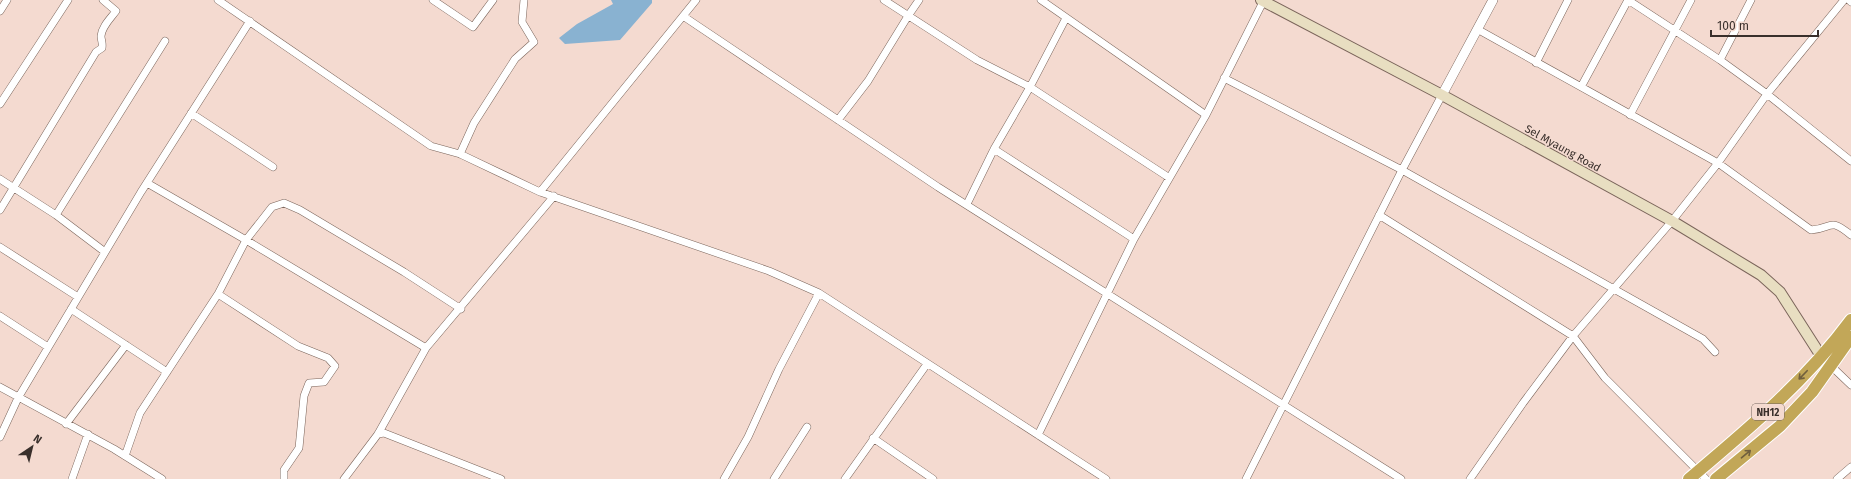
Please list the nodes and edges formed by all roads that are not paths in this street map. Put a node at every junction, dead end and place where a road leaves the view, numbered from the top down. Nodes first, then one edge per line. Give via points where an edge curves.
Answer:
1 (7, 0) edge
2 (68, 0) edge
3 (103, 0) edge
4 (218, 0) edge
5 (433, 0) edge
6 (493, 0) edge
7 (524, 0) edge
8 (696, 0) edge
9 (884, 0) edge
10 (919, 0) edge
11 (1040, 0) edge
12 (1263, 0) edge
13 (1493, 0) edge
14 (1568, 0) edge
15 (1628, 0) edge
16 (1691, 0) edge
17 (1751, 0) edge
18 (1844, 0) edge
19 (0, 11) edge
20 (683, 16) junction
21 (908, 16) junction
22 (1066, 18) junction
23 (250, 21) junction
24 (1477, 29) junction
25 (1675, 31) junction
26 (165, 41) dead end
27 (1720, 60) junction
28 (1536, 62) junction
29 (1224, 78) junction
30 (1030, 87) junction
31 (1582, 87) junction
32 (1767, 94) junction
33 (1442, 95) junction
34 (0, 104) edge
35 (191, 113) junction
36 (1206, 115) junction
37 (1630, 115) junction
38 (838, 120) junction
39 (994, 149) junction
40 (460, 154) junction
41 (1851, 161) edge
42 (1718, 162) junction
43 (273, 167) dead end
44 (1402, 170) junction
45 (1168, 177) junction
46 (0, 179) edge
47 (147, 183) junction
48 (14, 188) junction
49 (540, 192) junction
50 (554, 196) junction
51 (967, 204) junction
52 (0, 210) edge
53 (56, 215) junction
54 (1379, 215) junction
55 (1672, 221) junction
56 (1851, 235) edge
57 (1134, 239) junction
58 (246, 240) junction
59 (0, 247) edge
60 (105, 252) junction
61 (1614, 290) junction
62 (819, 293) junction
63 (218, 294) junction
64 (1108, 295) junction
65 (78, 297) junction
66 (71, 309) junction
67 (460, 309) junction
68 (0, 316) edge
69 (1851, 320) edge
70 (1573, 336) junction
71 (1851, 337) edge
72 (126, 345) junction
73 (48, 347) junction
74 (426, 348) junction
75 (1715, 352) dead end
76 (1822, 356) junction
77 (927, 364) junction
78 (1831, 365) junction
79 (167, 372) junction
80 (1851, 385) edge
81 (0, 387) edge
82 (18, 398) junction
83 (1284, 405) junction
84 (66, 424) junction
85 (807, 427) dead end
86 (88, 434) junction
87 (378, 434) junction
88 (1038, 435) junction
89 (0, 437) edge
90 (874, 438) junction
91 (125, 456) junction
92 (1850, 470) edge
93 (1702, 475) edge
94 (72, 479) edge
95 (162, 479) edge
96 (284, 479) edge
97 (344, 479) edge
98 (501, 479) edge
99 (724, 479) edge
100 (774, 479) edge
101 (845, 479) edge
102 (933, 479) edge
103 (1106, 479) edge
104 (1246, 479) edge
105 (1401, 479) edge
106 (1470, 479) edge
107 (1689, 479) edge
108 (1716, 479) edge
109 (1837, 479) edge

1 - 19 street
2 - 34 street
3 - 48 street via 116,11 103,29 102,48 96,52
4 - 23 street
5 - 6 street via 473,28
7 - 40 street via 522,22 534,42 515,59 474,123
8 - 20 street
9 - 21 street
10 - 21 street
11 - 22 street
12 - 29 street
12 - 33 main road, Sel Myaung Road
13 - 24 street
14 - 28 street
15 - 25 street
15 - 31 street
16 - 25 street
17 - 27 street
18 - 32 street
20 - 38 street
20 - 49 street
21 - 30 street via 977,60
21 - 38 street via 868,81
22 - 30 street
22 - 36 street
23 - 35 street
23 - 40 street via 431,146
24 - 28 street
24 - 33 street
25 - 27 street
25 - 37 street
26 - 53 street
27 - 32 street
28 - 31 street
29 - 36 street
29 - 44 street
30 - 39 street
30 - 45 street
31 - 37 street
32 - 41 street
32 - 42 street
33 - 44 street
33 - 55 main road, Sel Myaung Road
35 - 43 street
35 - 47 street
36 - 45 street
37 - 42 street
38 - 51 street
39 - 51 street
39 - 57 street
40 - 49 street
42 - 55 street
42 - 56 street via 1811,230 1834,224
44 - 54 street
44 - 61 street
45 - 57 street
46 - 48 street
47 - 58 street
47 - 60 street
48 - 52 street
48 - 53 street
49 - 50 street
50 - 62 street via 769,271
50 - 67 street
51 - 64 street
53 - 60 street
54 - 70 street
54 - 83 street
55 - 61 street
55 - 76 main road, Sel Myaung Road via 1761,276 1780,292
57 - 64 street
58 - 63 street
58 - 67 street via 272,208 284,204 300,210 404,272
58 - 74 street
59 - 65 street
60 - 65 street
61 - 70 street
61 - 75 street via 1703,339
62 - 77 street
62 - 99 street via 779,369 748,437
63 - 79 street
63 - 96 street via 298,346 328,358 335,366 324,382 309,383 304,396 299,448 284,470
64 - 83 street
64 - 88 street
65 - 66 street
66 - 72 street
66 - 73 street
67 - 74 street
68 - 73 street
69 - 76 highway, NH12
70 - 93 street via 1605,378
70 - 106 street
71 - 78 highway, NH12
72 - 79 street
72 - 84 street
73 - 82 street
74 - 87 street
76 - 78 street
76 -> 93 highway, NH12
77 - 88 street
77 - 90 street
78 - 80 street
108 -> 78 highway, NH12 via 1780,426 1812,392
79 - 91 street via 140,413
81 - 82 street
82 - 84 street
82 - 89 street
83 - 104 street
83 - 105 street
84 - 86 street
85 - 100 street
86 - 91 street
86 - 94 street
87 - 97 street
87 - 98 street via 384,433
88 - 103 street
90 - 101 street
90 - 102 street
91 - 95 street
92 - 109 street
93 - 107 highway, NH12

